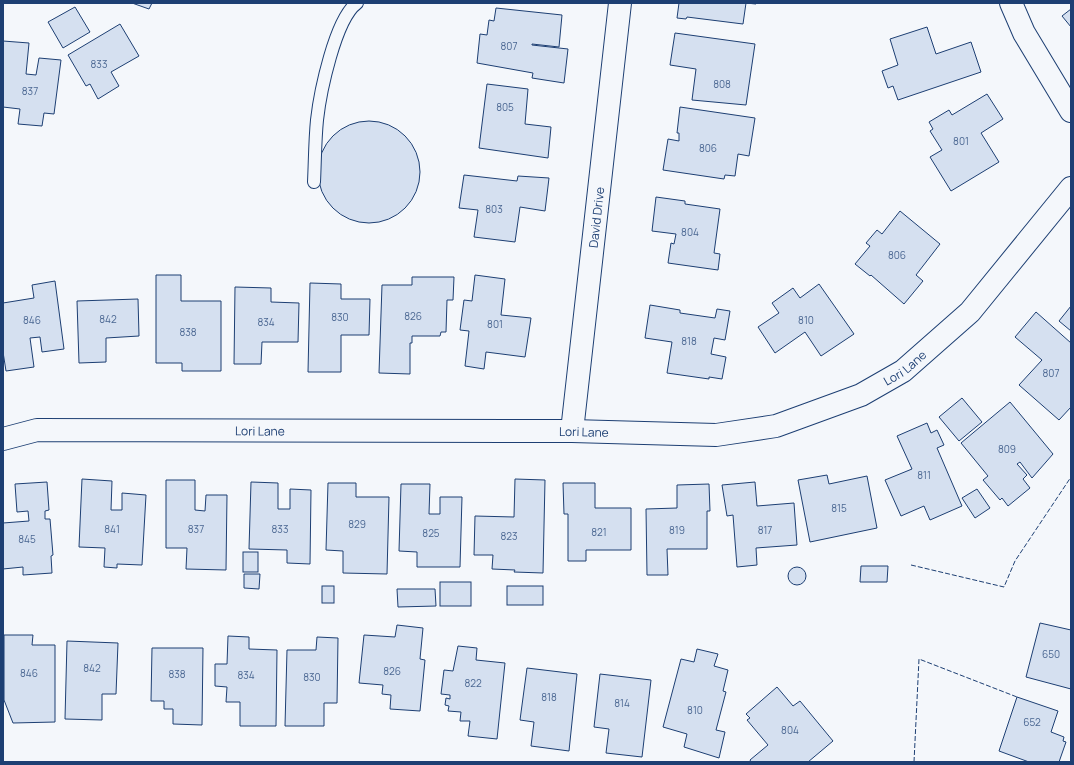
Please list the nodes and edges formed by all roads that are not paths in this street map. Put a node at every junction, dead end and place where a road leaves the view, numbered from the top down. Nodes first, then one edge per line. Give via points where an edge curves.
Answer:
1 (357, 3) edge
2 (620, 3) edge
3 (1011, 3) edge
4 (1071, 111) edge
5 (314, 182) dead end
6 (1071, 188) edge
7 (572, 431) junction
8 (3, 440) edge

1 - 5 lane via 352,7 335,39 317,120
2 - 7 street, David Drive
3 - 4 street via 1024,33
6 - 7 street, Lori Lane via 970,312 904,371 861,395 776,426 716,435
7 - 8 street, Lori Lane via 37,430

